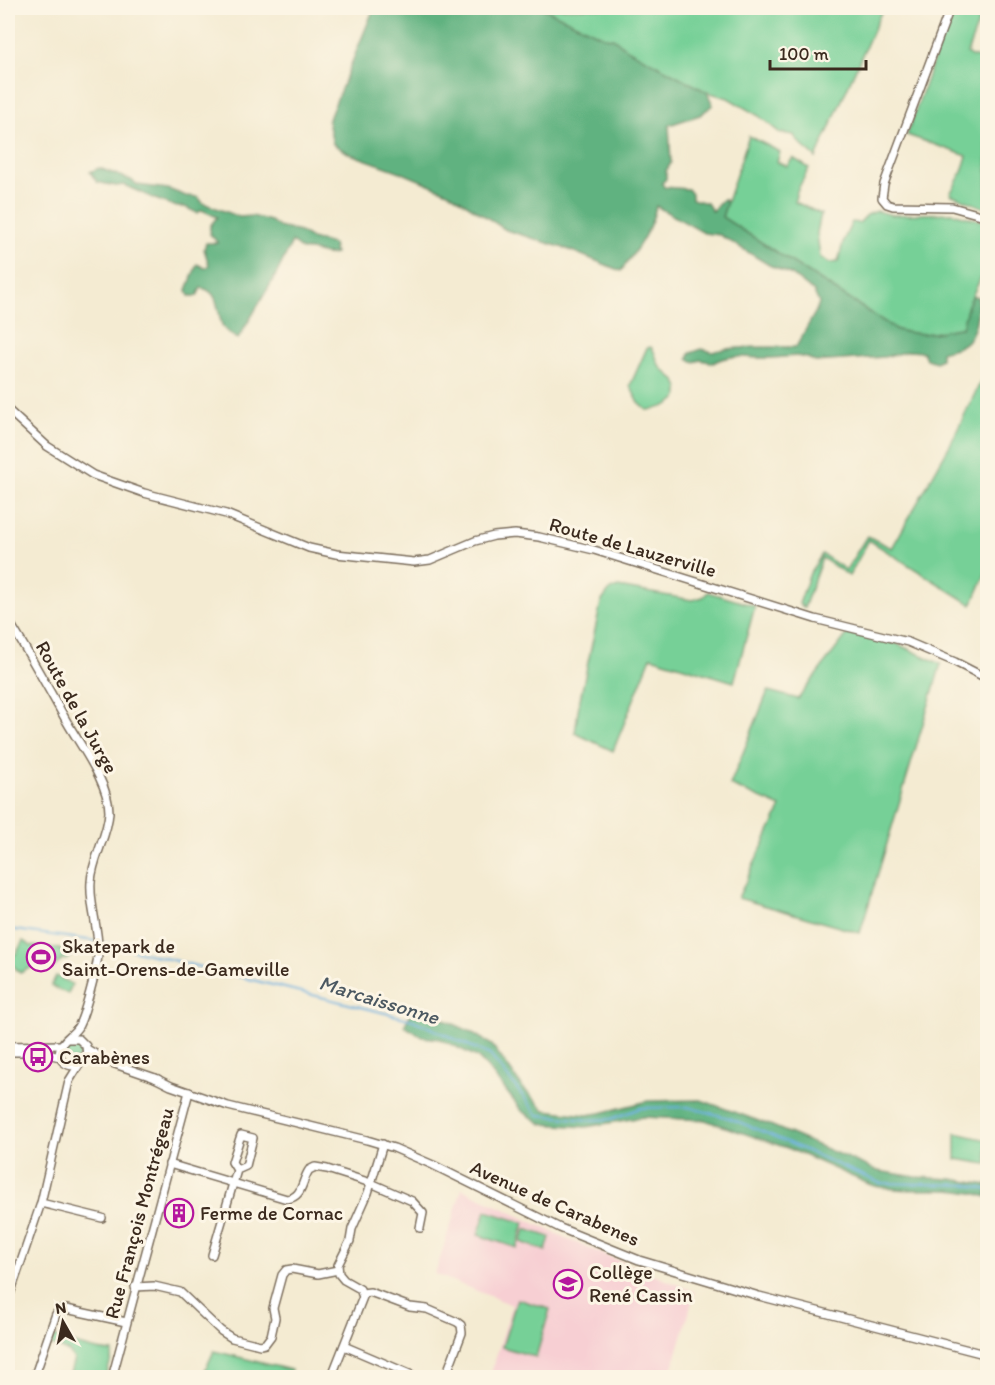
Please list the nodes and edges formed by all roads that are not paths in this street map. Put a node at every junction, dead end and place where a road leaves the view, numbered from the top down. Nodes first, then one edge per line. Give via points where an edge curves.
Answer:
1 (950, 8) edge
2 (987, 217) edge
3 (8, 410) edge
4 (8, 620) edge
5 (987, 679) edge
6 (80, 1024) junction
7 (68, 1039) junction
8 (61, 1045) junction
9 (85, 1045) junction
10 (8, 1046) edge
11 (8, 1052) edge
12 (62, 1060) junction
13 (109, 1062) junction
14 (81, 1064) junction
15 (155, 1078) junction
16 (69, 1081) junction
17 (189, 1092) junction
18 (251, 1111) junction
19 (383, 1144) junction
20 (169, 1164) junction
21 (237, 1170) junction
22 (371, 1183) junction
23 (233, 1184) junction
24 (41, 1203) junction
25 (102, 1218) dead end
26 (420, 1228) dead end
27 (212, 1255) dead end
28 (338, 1269) junction
29 (135, 1287) junction
30 (363, 1293) junction
31 (8, 1300) edge
32 (126, 1322) junction
33 (344, 1346) junction
34 (987, 1355) edge
35 (34, 1377) edge
36 (112, 1377) edge
37 (331, 1377) edge
38 (419, 1377) edge
39 (445, 1377) edge

1 - 2 street via 882,198 893,206 952,207
3 - 5 street, Route de Lauzerville via 47,446 93,475 226,514 309,548 414,562 485,538 526,535 570,544 793,612 908,642
4 - 6 street, Route de la Jurge via 106,796 108,820 91,882 97,964
6 - 7 street, Route de la Jurge
6 - 9 street, Route de la Jurge
7 - 8 street
7 - 9 street
8 - 10 street
8 - 12 street
9 - 13 street, Avenue de Carabenes
9 - 14 street via 87,1056
11 - 12 street via 39,1052
12 - 14 street via 69,1066
12 - 16 street
13 - 14 street, Avenue de Carabenes via 94,1060
13 - 15 street, Avenue de Carabenes
14 - 16 street
15 - 17 street, Avenue de Carabenes
15 - 18 street, Avenue de Carabenes
16 - 24 street
17 - 18 street, Avenue de Carabenes
17 - 20 street, Rue François Montrégeau
18 - 19 street, Avenue de Carabenes
19 - 22 street
19 - 34 street, Avenue de Carabenes via 560,1228 639,1260 759,1296
20 - 23 street
20 - 29 street, Rue François Montrégeau
21 - 21 street via 246,1166 253,1138 241,1135 232,1162
21 - 23 street
22 - 23 street via 315,1167 307,1172 300,1192 291,1199
22 - 26 street via 417,1205 423,1213
22 - 28 street
23 - 27 street
24 - 25 street
24 - 31 street
28 - 29 street via 318,1274 286,1270 273,1308 271,1336 260,1345 232,1338 180,1292 154,1286
28 - 30 street via 345,1280
29 - 32 street, Rue François Montrégeau
30 - 33 street
30 - 39 street via 427,1309 457,1322 462,1333
32 - 35 street via 66,1308 60,1310
32 - 36 street, Rue François Montrégeau
33 - 37 street
33 - 38 street

